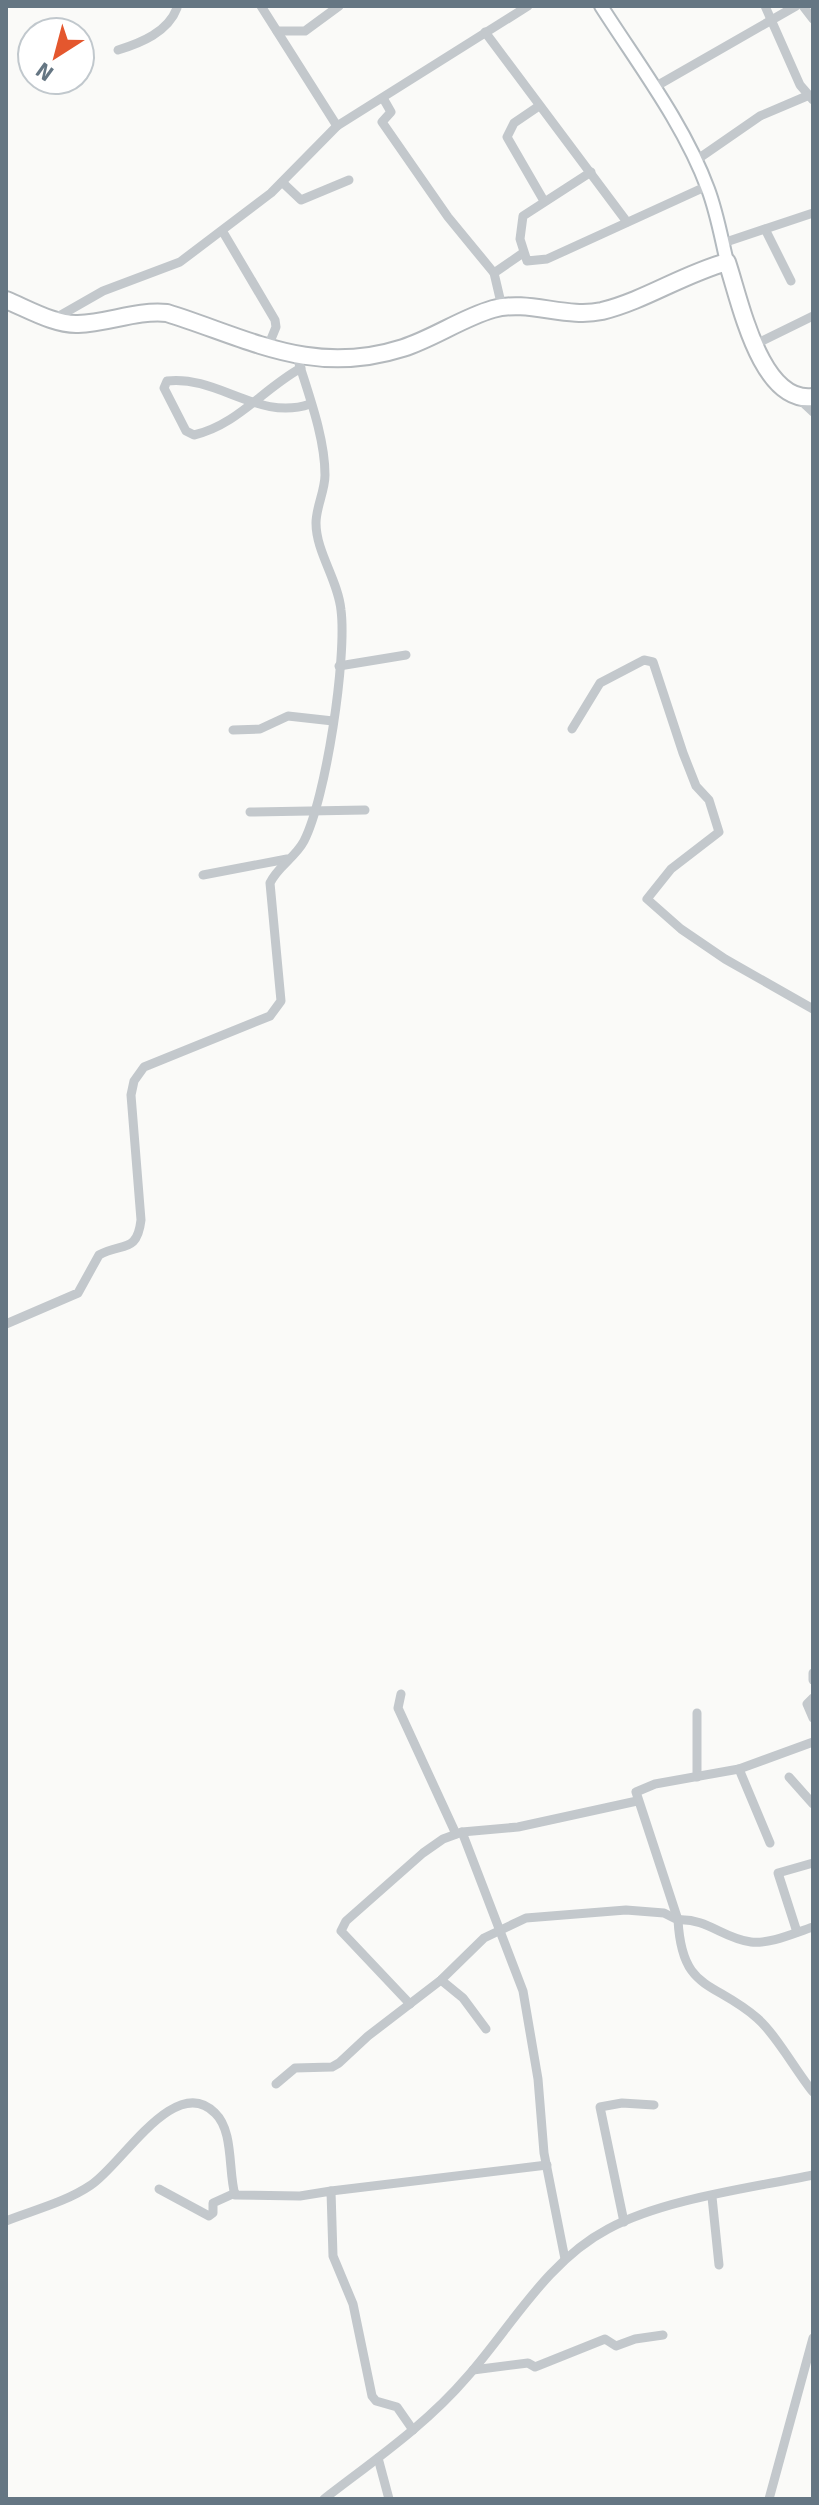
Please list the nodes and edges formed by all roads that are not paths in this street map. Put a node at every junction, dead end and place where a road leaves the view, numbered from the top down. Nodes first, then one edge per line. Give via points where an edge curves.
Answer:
1 (261, 6) edge
2 (339, 6) edge
3 (528, 6) edge
4 (601, 6) edge
5 (765, 6) edge
6 (796, 6) edge
7 (803, 6) edge
8 (179, 7) edge
9 (813, 19) edge
10 (774, 21) junction
11 (277, 31) junction
12 (485, 32) junction
13 (118, 50) dead end
14 (653, 88) junction
15 (383, 98) junction
16 (810, 98) edge
17 (539, 106) junction
18 (337, 126) junction
19 (695, 161) junction
20 (591, 172) junction
21 (349, 180) dead end
22 (282, 182) junction
23 (707, 186) junction
24 (544, 201) junction
25 (813, 213) edge
26 (627, 222) junction
27 (765, 229) junction
28 (223, 232) junction
29 (723, 243) junction
30 (523, 253) junction
31 (727, 262) junction
32 (494, 273) junction
33 (791, 281) dead end
34 (6, 300) edge
35 (502, 307) junction
36 (813, 316) edge
37 (54, 319) junction
38 (267, 349) junction
39 (758, 351) junction
40 (299, 363) junction
41 (805, 396) edge
42 (253, 404) junction
43 (310, 404) junction
44 (813, 412) edge
45 (406, 655) dead end
46 (339, 666) junction
47 (333, 721) junction
48 (572, 729) dead end
49 (233, 730) dead end
50 (365, 810) dead end
51 (250, 812) dead end
52 (313, 813) junction
53 (290, 859) junction
54 (203, 875) dead end
55 (813, 1009) edge
56 (6, 1324) edge
57 (813, 1673) edge
58 (813, 1680) edge
59 (401, 1694) dead end
60 (813, 1698) edge
61 (697, 1713) dead end
62 (813, 1718) edge
63 (813, 1742) edge
64 (739, 1769) junction
65 (697, 1777) junction
66 (789, 1777) dead end
67 (637, 1801) junction
68 (813, 1804) edge
69 (459, 1833) junction
70 (770, 1843) dead end
71 (813, 1863) edge
72 (678, 1920) junction
73 (813, 1927) edge
74 (501, 1930) junction
75 (797, 1932) junction
76 (441, 1980) junction
77 (410, 2004) junction
78 (486, 2029) dead end
79 (276, 2084) dead end
80 (813, 2092) edge
81 (654, 2105) dead end
82 (547, 2165) junction
83 (813, 2175) edge
84 (159, 2189) dead end
85 (331, 2191) junction
86 (235, 2193) junction
87 (712, 2197) junction
88 (6, 2221) edge
89 (624, 2222) junction
90 (565, 2259) junction
91 (719, 2265) dead end
92 (663, 2335) dead end
93 (813, 2338) edge
94 (473, 2370) junction
95 (413, 2430) junction
96 (378, 2458) junction
97 (324, 2499) edge
98 (389, 2499) edge
99 (769, 2499) edge

1 - 11 street
2 - 11 street via 305,31
3 - 12 street
4 - 14 main road
5 - 10 street
6 - 10 street
7 - 9 street
8 - 13 street via 170,23
10 - 14 street
10 - 16 street
11 - 18 street
12 - 15 street
12 - 17 street
14 - 19 main road
15 - 18 street
15 - 32 street via 391,112 382,122
16 - 19 street via 760,116
17 - 20 street
17 - 24 street via 509,128 507,137
18 - 22 street
19 - 23 main road
20 - 24 street
20 - 26 street
21 - 22 street via 301,200
22 - 28 street
23 - 26 street
23 - 29 main road
24 - 30 street via 520,223
25 - 27 street
26 - 30 street via 547,259 531,263
27 - 29 street
27 - 33 street
28 - 37 street via 180,262 103,291
28 - 38 street via 275,320
29 - 31 main road
30 - 32 street
31 - 35 highway via 601,311
31 - 39 highway
32 - 35 street
34 - 37 highway
35 - 40 highway via 387,353
36 - 39 street
37 - 38 highway via 78,324 147,311 167,313
38 - 40 highway
39 - 41 highway via 772,379
40 - 42 street
40 - 43 street
41 - 44 street
42 - 42 street via 225,423 192,435 164,385 176,380
42 - 43 street via 287,410
43 - 46 street via 325,474 316,523 342,611
45 - 46 street
46 - 47 street
47 - 49 street via 288,716 260,729
47 - 52 street
48 - 55 street via 600,683 644,660 653,662 683,753 696,786 709,800 719,832 671,869 647,899 725,959
50 - 52 street
51 - 52 street
52 - 53 street via 303,843
53 - 54 street
53 - 56 street via 272,877 269,890 278,1009 144,1067 131,1095 141,1220 137,1237 127,1247 99,1255 78,1293
57 - 58 street
59 - 69 street via 398,1708
60 - 62 street via 807,1704
61 - 65 street
63 - 64 street
64 - 65 street
64 - 70 street
65 - 67 street via 639,1788
66 - 68 street
67 - 69 street via 518,1827
67 - 72 street
69 - 74 street
69 - 77 street via 423,1853 343,1925 343,1936
71 - 75 street via 778,1873
72 - 74 street via 664,1913 626,1910 542,1915
72 - 75 street via 704,1922 752,1942
72 - 80 street via 682,1949 695,1977 759,2019
73 - 75 street
74 - 76 street via 484,1938
74 - 82 street via 523,1991
76 - 77 street
76 - 78 street via 463,1998
77 - 79 street via 339,2063 295,2068
81 - 89 street via 600,2107
82 - 85 street
82 - 90 street
83 - 87 street
84 - 86 street via 209,2216 213,2203
85 - 86 street via 243,2197
85 - 95 street via 333,2256 353,2304 372,2396 397,2407
86 - 88 street via 221,2120 206,2106 179,2104 162,2113 87,2188
87 - 89 street
87 - 91 street
89 - 90 street
90 - 94 street
92 - 94 street via 616,2346 605,2339 535,2367 528,2363
93 - 99 street
94 - 95 street
95 - 96 street
96 - 97 street
96 - 98 street

